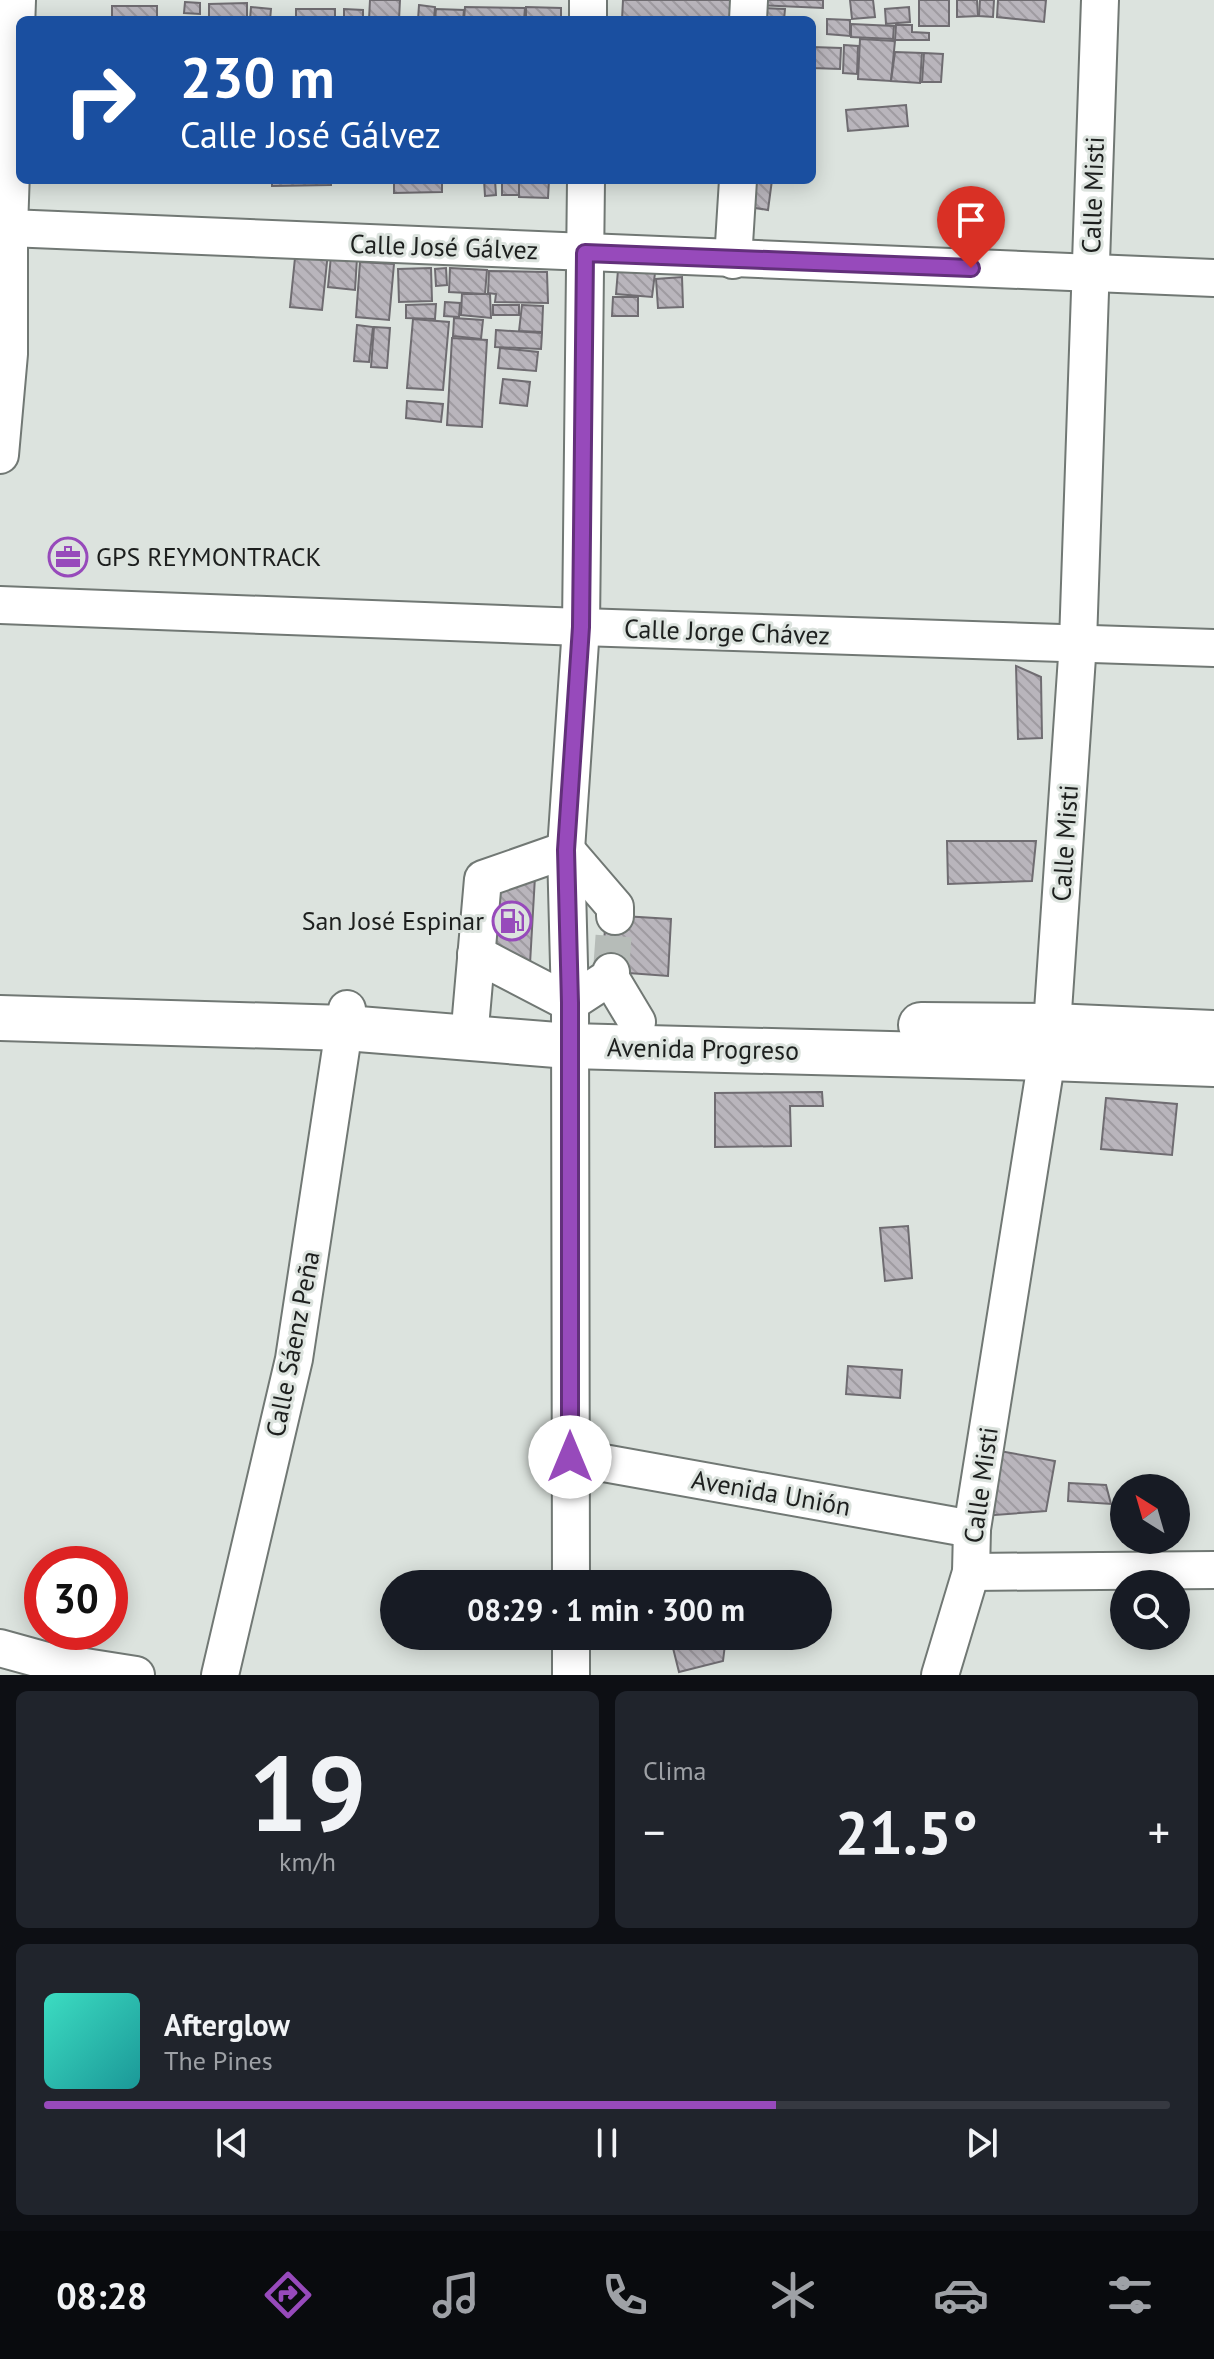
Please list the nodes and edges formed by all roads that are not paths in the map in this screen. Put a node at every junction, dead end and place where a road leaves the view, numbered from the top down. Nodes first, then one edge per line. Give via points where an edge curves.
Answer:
1 (1100, 0) edge
2 (16, 28) edge
3 (586, 184) edge
4 (738, 184) edge
5 (9, 228) junction
6 (585, 253) junction
7 (733, 260) junction
8 (1090, 272) junction
9 (1214, 278) edge
10 (4, 354) edge
11 (0, 455) edge
12 (0, 605) edge
13 (581, 627) junction
14 (1078, 642) junction
15 (1214, 648) edge
16 (566, 850) junction
17 (615, 916) tunnel mouth
18 (476, 954) junction
19 (0, 997) edge
20 (471, 1016) junction
21 (0, 1018) edge
22 (346, 1018) junction
23 (637, 1022) junction
24 (569, 1023) junction
25 (1214, 1033) edge
26 (1050, 1042) junction
27 (1214, 1064) edge
28 (570, 1457) junction
29 (972, 1529) junction
30 (571, 1570) edge
31 (1214, 1570) edge
32 (971, 1572) junction
33 (0, 1648) edge
34 (571, 1650) edge
35 (136, 1675) edge
36 (220, 1675) edge
37 (571, 1675) edge
38 (940, 1675) edge

1 - 8 street, Calle Misti
2 - 5 street
3 - 6 street
4 - 7 street
5 - 6 street, Calle José Gálvez
5 - 10 street
6 - 7 street, Calle José Gálvez
6 - 13 street
7 - 8 street, Calle José Gálvez
8 - 9 street, Calle José Gálvez
8 - 14 street, Calle Misti
10 - 11 street
12 - 13 street, Calle Jorge Chávez
13 - 14 street, Calle Jorge Chávez
13 - 16 street
14 - 15 street, Calle Jorge Chávez
14 - 26 street, Calle Misti
16 - 17 street via 615,907
16 - 18 street via 483,879
16 - 24 street
18 - 20 street
18 - 24 street
19 - 22 main road, Avenida Progreso
20 - 22 main road, Avenida Progreso
20 - 24 main road, Avenida Progreso
21 - 22 main road, Avenida Progreso
22 - 24 main road, Avenida Progreso
22 - 36 street, Calle Sáenz Peña via 294,1359
23 - 24 main road, Avenida Progreso
23 - 24 street via 611,974
23 - 26 main road, Avenida Progreso
24 - 26 main road, Avenida Progreso
24 - 28 street
25 - 26 main road, Avenida Progreso
26 - 27 main road, Avenida Progreso
26 - 29 street, Calle Misti
28 - 29 street, Avenida Unión
28 - 30 street
29 - 32 street, Calle Misti
31 - 32 street
32 - 38 street, Calle Misti
33 - 35 street
34 - 37 street

